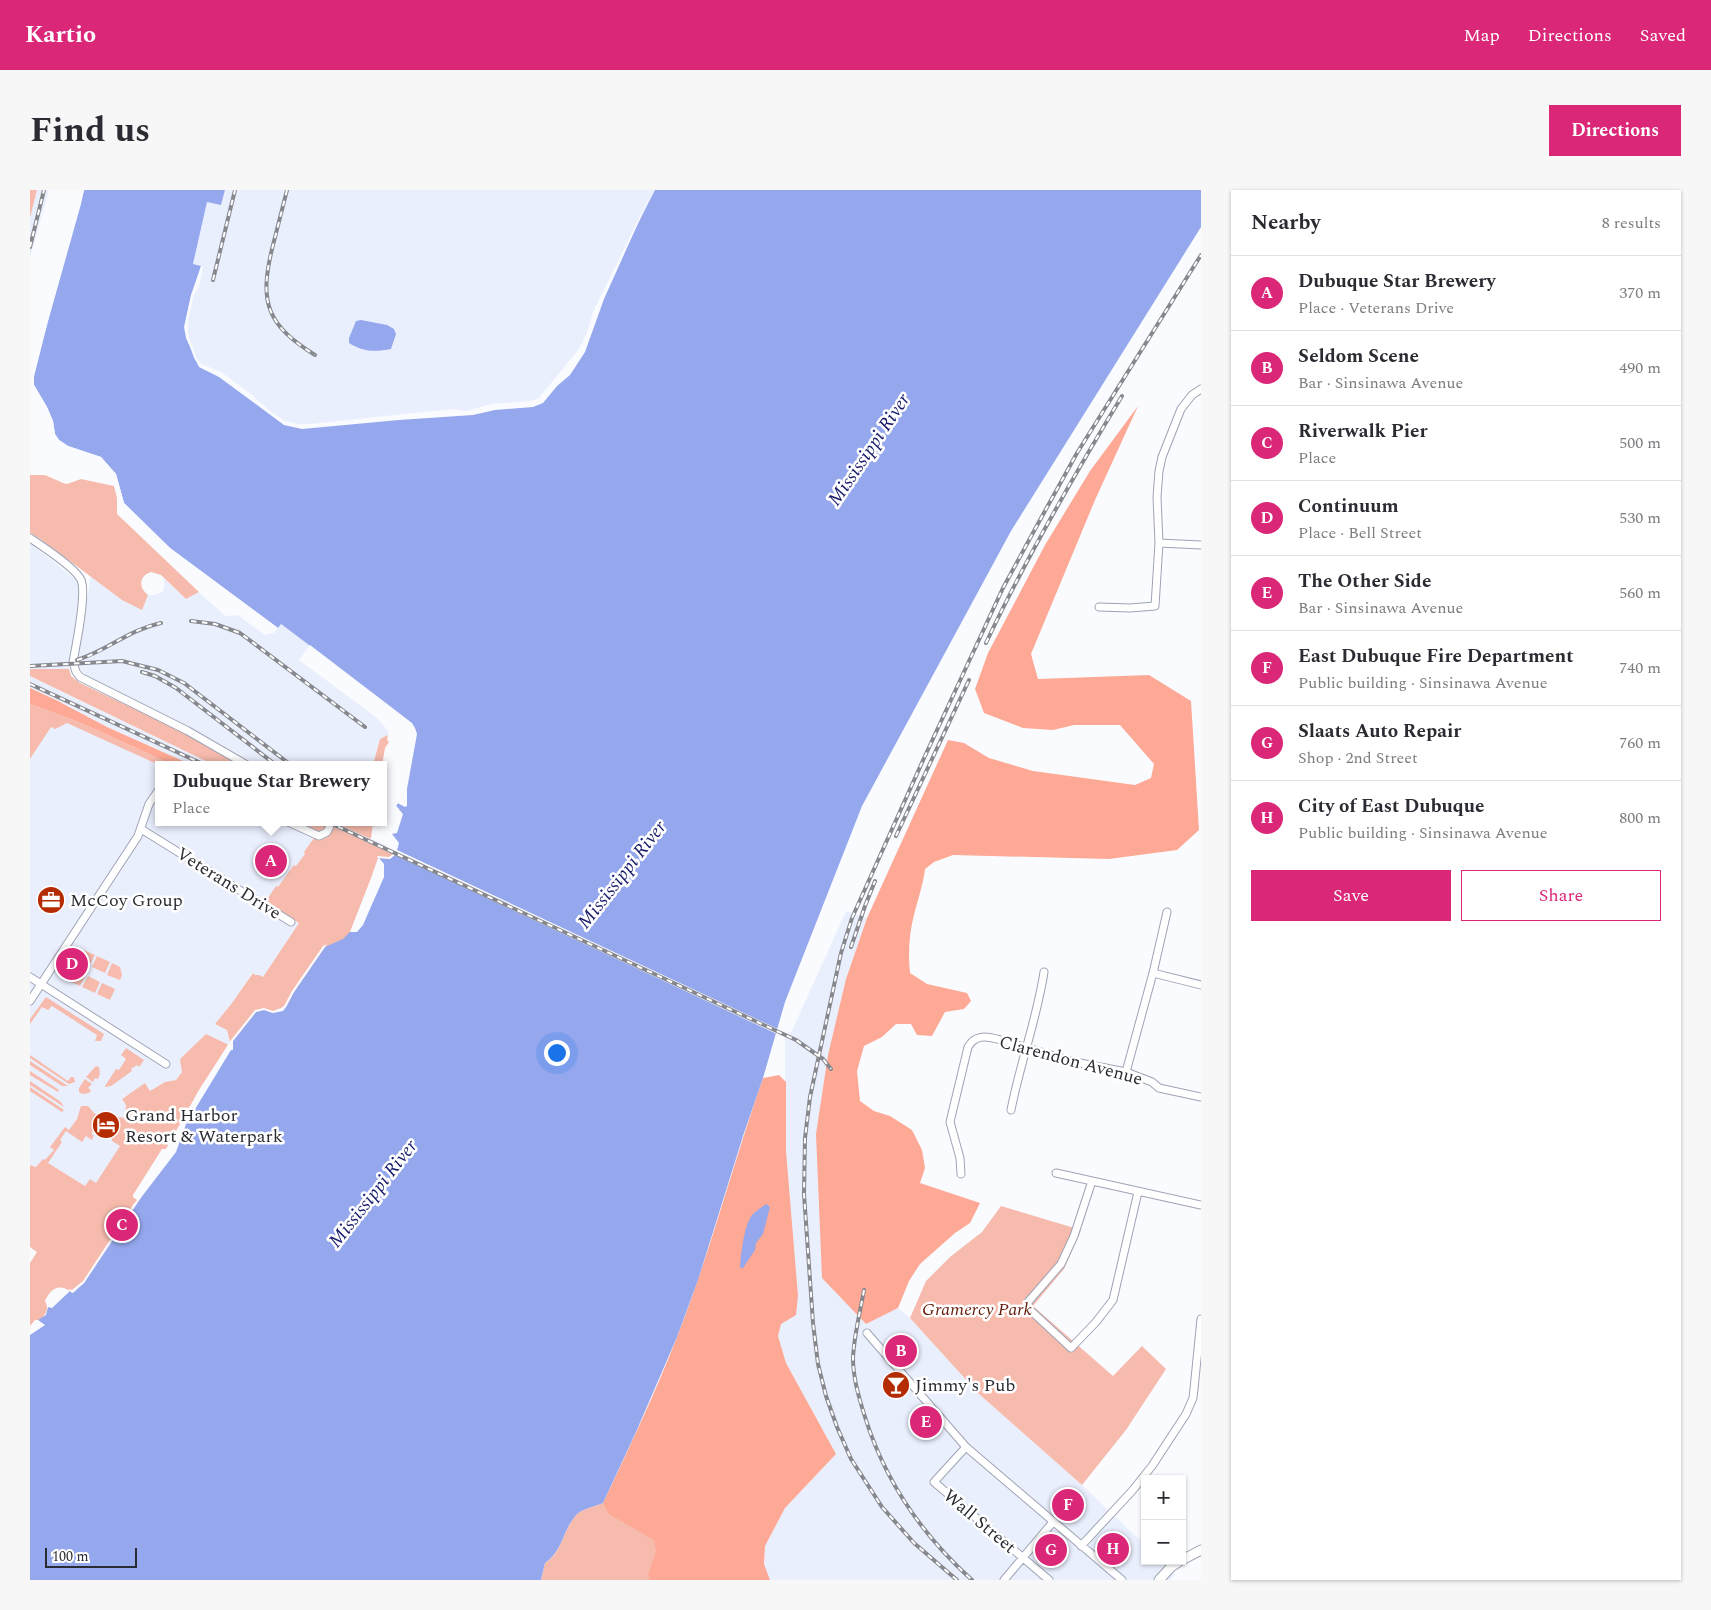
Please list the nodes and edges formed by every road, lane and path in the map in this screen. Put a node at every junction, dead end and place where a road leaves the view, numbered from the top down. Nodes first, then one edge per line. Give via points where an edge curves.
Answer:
1 (1201, 389) edge
2 (30, 538) edge
3 (1159, 543) junction
4 (1201, 545) edge
5 (1099, 607) dead end
6 (241, 761) edge
7 (155, 796) edge
8 (297, 826) edge
9 (330, 826) edge
10 (141, 829) junction
11 (1167, 912) dead end
12 (291, 922) dead end
13 (1044, 972) dead end
14 (1154, 973) junction
15 (30, 977) edge
16 (41, 984) junction
17 (1201, 985) edge
18 (30, 1001) edge
19 (1026, 1048) junction
20 (166, 1064) dead end
21 (1126, 1072) junction
22 (1201, 1097) edge
23 (1011, 1110) dead end
24 (1056, 1173) dead end
25 (961, 1174) dead end
26 (1092, 1181) junction
27 (1138, 1192) junction
28 (1201, 1206) edge
29 (1201, 1319) edge
30 (867, 1334) dead end
31 (1198, 1389) edge
32 (966, 1447) junction
33 (1053, 1522) junction
34 (1081, 1546) junction
35 (1201, 1550) edge
36 (1023, 1558) junction
37 (1186, 1558) edge
38 (1175, 1565) edge
39 (1004, 1580) edge
40 (1049, 1580) edge
41 (1122, 1580) edge
42 (1158, 1580) edge

1 - 3 street via 1181,409 1162,457 1157,483
2 - 6 street via 81,580 73,662 80,677
3 - 4 street
3 - 5 street via 1155,606
7 - 10 street via 146,810
8 - 9 street via 322,836
10 - 12 street, Veterans Drive
10 - 16 street
11 - 14 street
13 - 19 street
14 - 17 street
14 - 21 street
15 - 16 street
16 - 18 street
16 - 20 street
19 - 21 street, Clarendon Avenue
19 - 23 street
19 - 25 street, Clarendon Avenue via 984,1036 970,1043 950,1122
21 - 22 street, Clarendon Avenue via 1159,1088
24 - 26 street
26 - 27 street
26 - 27 street via 1061,1264 1028,1302 1028,1308 1071,1348 1113,1300
27 - 28 street
29 - 31 street
30 - 32 street
31 - 34 street via 1186,1414 1152,1466
32 - 33 street
32 - 36 street, Wall Street via 934,1482
33 - 34 street
33 - 36 street
34 - 41 street
35 - 37 main road
36 - 39 street
36 - 40 street, Wall Street
38 - 42 main road

